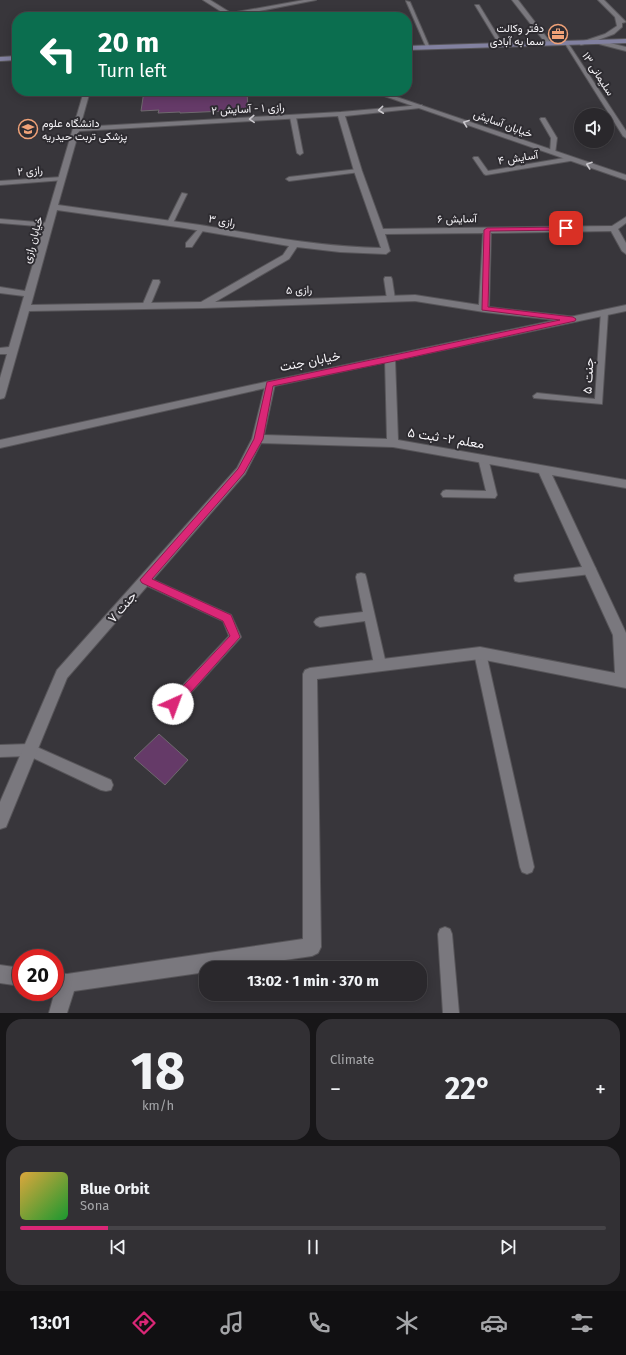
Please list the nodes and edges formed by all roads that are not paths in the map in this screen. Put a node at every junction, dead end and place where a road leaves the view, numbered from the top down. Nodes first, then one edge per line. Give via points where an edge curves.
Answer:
1 (206, 0) edge
2 (313, 0) edge
3 (515, 0) edge
4 (601, 0) edge
5 (408, 2) dead end
6 (478, 6) dead end
7 (225, 12) edge
8 (247, 12) edge
9 (618, 17) junction
10 (626, 25) edge
11 (626, 41) edge
12 (597, 42) junction
13 (566, 43) junction
14 (581, 43) junction
15 (549, 44) junction
16 (502, 45) junction
17 (428, 47) junction
18 (412, 48) edge
19 (626, 49) edge
20 (12, 58) edge
21 (0, 59) edge
22 (86, 96) edge
23 (389, 96) edge
24 (420, 106) junction
25 (341, 114) junction
26 (293, 117) junction
27 (543, 119) dead end
28 (76, 129) junction
29 (626, 136) edge
30 (300, 153) dead end
31 (553, 153) junction
32 (476, 158) dead end
33 (570, 159) junction
34 (358, 171) junction
35 (626, 178) edge
36 (62, 179) junction
37 (289, 179) dead end
38 (0, 183) edge
39 (184, 194) dead end
40 (54, 207) junction
41 (626, 219) edge
42 (0, 221) edge
43 (170, 223) junction
44 (49, 225) junction
45 (202, 228) junction
46 (614, 228) junction
47 (487, 230) junction
48 (380, 232) junction
49 (189, 245) dead end
50 (294, 245) junction
51 (626, 251) edge
52 (388, 279) dead end
53 (156, 282) dead end
54 (0, 290) edge
55 (29, 294) junction
56 (391, 299) junction
57 (203, 305) junction
58 (146, 306) junction
59 (26, 308) junction
60 (626, 308) edge
61 (484, 309) junction
62 (604, 313) junction
63 (573, 319) junction
64 (13, 350) junction
65 (0, 351) edge
66 (390, 359) junction
67 (270, 384) junction
68 (0, 396) edge
69 (537, 396) dead end
70 (258, 439) junction
71 (393, 443) junction
72 (0, 444) edge
73 (483, 458) junction
74 (543, 469) junction
75 (626, 484) edge
76 (446, 494) dead end
77 (590, 570) junction
78 (362, 576) dead end
79 (519, 578) dead end
80 (145, 580) junction
81 (369, 616) junction
82 (320, 622) dead end
83 (480, 653) junction
84 (380, 664) junction
85 (625, 681) edge
86 (173, 704) dead end
87 (30, 750) junction
88 (0, 751) edge
89 (106, 786) dead end
90 (0, 821) edge
91 (527, 867) dead end
92 (445, 934) dead end
93 (0, 974) edge
94 (12, 976) edge
95 (64, 982) edge
96 (59, 1001) edge
97 (58, 1013) edge
98 (451, 1013) edge

1 - 7 street
2 - 8 street
3 - 15 street
4 - 9 street
5 - 17 lane
6 - 16 lane
9 - 10 street
9 - 14 street via 620,26 616,31
11 - 12 main road
12 - 14 main road
12 - 19 street
13 - 14 main road
13 - 15 main road
13 - 29 lane, سلیمانی ۱۳
15 - 16 main road
16 - 17 main road
17 - 18 main road
20 - 21 main road
22 - 28 street, خیابان رازی
23 - 24 street, خیابان آسایش
24 -> 25 street, رازی ۱ - آسایش ۲
31 -> 24 street, خیابان آسایش
25 - 26 street, رازی ۱ - آسایش ۲
25 - 34 street
26 -> 28 street, رازی ۱ - آسایش ۲
26 - 30 lane
27 - 31 lane via 554,138
28 - 36 street, خیابان رازی
31 - 33 street, خیابان آسایش
32 - 33 lane, آسایش ۴ via 486,173
35 -> 33 street, خیابان آسایش
34 - 37 lane
34 - 48 street
36 - 38 lane, رازی ۲
36 - 40 street, خیابان رازی
39 - 43 lane
40 - 43 street, رازی ۳
40 - 44 street, خیابان رازی
41 - 46 street
42 - 44 lane
43 - 45 street, رازی ۳
44 - 55 street, خیابان رازی
45 - 49 lane
45 - 50 street, رازی ۳
46 - 47 street, آسایش ۶
46 - 51 street
47 - 48 street, آسایش ۶
47 - 61 street
48 - 50 street, رازی ۳ via 386,251
50 - 57 street via 286,257
52 - 56 lane
53 - 58 lane
54 - 55 street
55 - 59 street, خیابان رازی
56 - 57 street, رازی ۵
56 - 61 street, رازی ۵ via 415,298
57 - 58 street, رازی ۵
58 - 59 street, رازی ۵
59 - 64 street, خیابان رازی
60 - 62 street, خیابان جنت
61 - 63 street, رازی ۵
62 - 63 street, خیابان جنت
62 - 69 lane, جنت ۵ via 599,402
63 - 66 street, خیابان جنت
64 - 65 street
64 - 68 street, خیابان رازی
66 - 67 street, خیابان جنت
66 - 71 street
67 - 70 street, جنت ۷
67 - 72 street, خیابان جنت
70 - 71 street, معلم ۲- ثبت ۵
70 - 80 street, جنت ۷ via 241,471
71 - 73 street, معلم ۲- ثبت ۵
73 - 74 street, معلم ۲- ثبت ۵
73 - 76 lane via 492,495
74 - 75 street, معلم ۲- ثبت ۵
74 - 77 street
77 - 79 lane
77 - 85 street via 620,635
78 - 81 lane
80 - 86 lane via 227,618 235,637
80 - 87 street, جنت ۷ via 62,674
81 - 82 lane
81 - 84 lane
83 - 84 street
83 - 85 street
83 - 91 lane
84 - 95 street via 310,674 312,947
87 - 88 lane
87 - 89 lane
87 - 90 street, جنت ۷
92 - 98 lane
93 - 94 street
96 - 97 street

